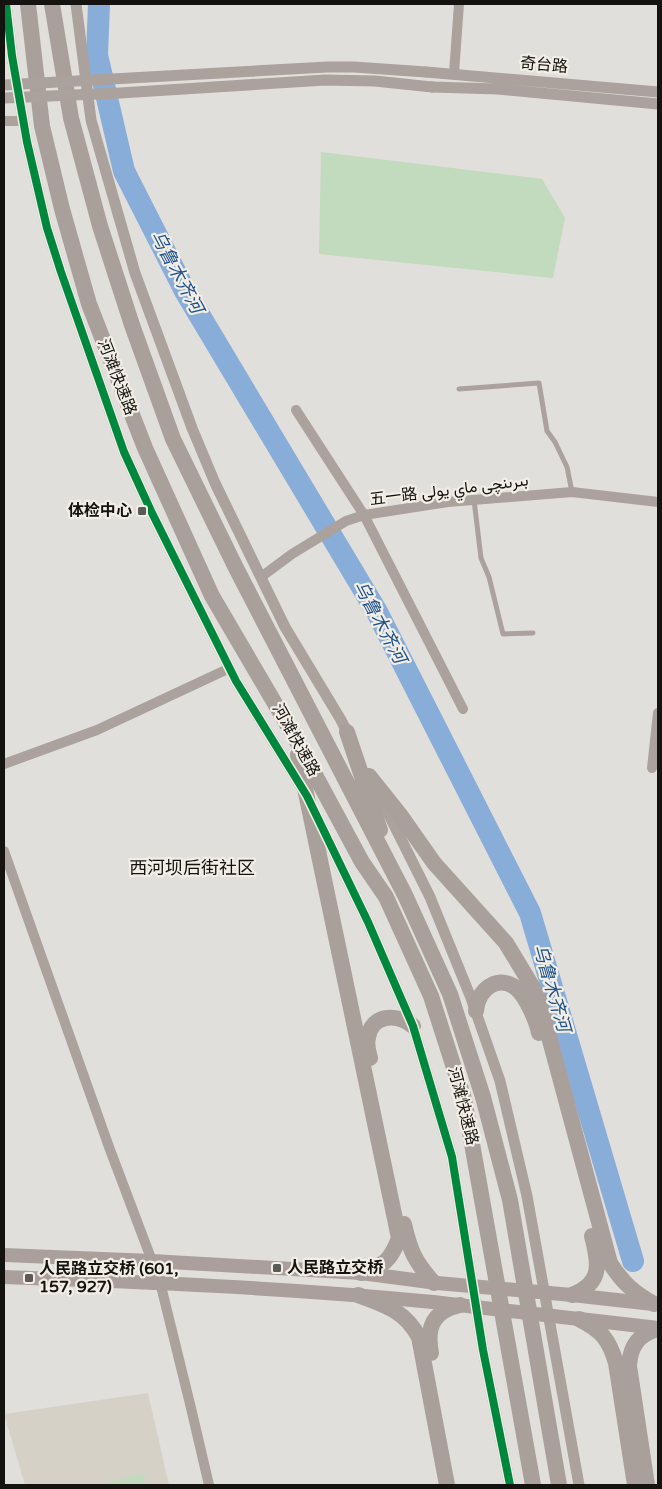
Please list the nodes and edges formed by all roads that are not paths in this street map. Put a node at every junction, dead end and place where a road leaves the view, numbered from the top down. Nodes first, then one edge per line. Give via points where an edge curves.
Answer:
1 (6, 4) edge
2 (28, 4) edge
3 (52, 4) edge
4 (76, 4) edge
5 (459, 4) edge
6 (454, 73) junction
7 (4, 85) edge
8 (658, 92) edge
9 (4, 98) edge
10 (658, 104) edge
11 (4, 121) edge
12 (24, 121) junction
13 (459, 389) dead end
14 (296, 410) dead end
15 (572, 492) junction
16 (474, 500) junction
17 (658, 502) edge
18 (364, 515) junction
19 (261, 577) junction
20 (533, 633) dead end
21 (230, 668) junction
22 (463, 709) dead end
23 (658, 713) edge
24 (347, 732) junction
25 (294, 736) junction
26 (4, 764) edge
27 (652, 768) dead end
28 (369, 776) junction
29 (307, 796) junction
30 (4, 851) edge
31 (397, 879) junction
32 (476, 1011) junction
33 (413, 1026) junction
34 (4, 1255) edge
35 (152, 1261) junction
36 (361, 1273) junction
37 (4, 1277) edge
38 (160, 1282) junction
39 (436, 1283) junction
40 (358, 1295) junction
41 (572, 1295) junction
42 (656, 1304) edge
43 (460, 1305) junction
44 (579, 1319) junction
45 (658, 1329) edge
46 (209, 1485) edge
47 (447, 1485) edge
48 (454, 1485) edge
49 (510, 1485) edge
50 (533, 1485) edge
51 (559, 1485) edge
52 (579, 1485) edge
53 (635, 1485) edge
54 (647, 1485) edge

1 - 12 street
2 - 25 highway, 河滩快速路 via 42,126 88,304 145,448 212,596
3 - 31 highway, 河滩快速路 via 71,118 100,226 173,439
4 - 19 street via 90,120 135,273 192,428
5 - 6 street
6 - 7 street, 奇台路, bridge via 327,67
6 - 8 street, 奇台路
9 - 10 street, 奇台路, bridge via 120,94 325,80 498,89
11 - 12 street
12 - 21 street via 47,228 124,452
13 - 15 lane via 539,383 547,430 567,467
14 - 18 street
15 - 16 street, 五一路 بىرىنچى ماي يولى
15 - 17 street, 五一路 بىرىنچى ماي يولى
16 - 18 street, 五一路 بىرىنچى ماي يولى
16 - 20 lane via 481,558 503,634
18 - 19 street, 五一路 بىرىنچى ماي يولى via 346,521
18 - 22 street
19 - 24 street via 285,627
21 - 26 street via 97,730
21 - 29 street
23 - 27 street
24 - 28 street
24 - 31 highway
25 - 29 highway
25 - 50 highway, 河滩快速路 via 362,862 386,897 431,996 459,1082
28 - 32 street via 430,897
28 - 42 highway via 434,863 506,943 538,996 610,1263 636,1294
29 - 33 street via 368,922
29 - 36 highway via 399,1238 394,1253 386,1262
30 - 35 street
31 - 51 highway, 河滩快速路 via 450,994 483,1097 510,1200
32 - 41 highway via 476,1003 484,989 499,983 507,984 521,992 537,1026 598,1263 590,1283
32 - 52 street via 500,1081 527,1196
33 - 39 highway via 399,1018 383,1019 371,1029 367,1046 409,1245 419,1266
33 - 49 street via 452,1157 483,1350
34 - 35 main road
35 - 36 main road
35 - 38 street
36 - 39 main road
37 - 38 main road
38 - 40 main road
38 - 46 street
39 - 41 main road, bridge
40 - 43 main road, bridge
40 - 47 highway via 402,1315 419,1337
41 - 42 main road
43 - 44 main road, bridge
43 - 48 highway via 441,1312 434,1320 428,1340
44 - 45 main road
44 - 53 highway via 604,1336 612,1348
45 - 54 highway via 649,1331 633,1345 629,1366

